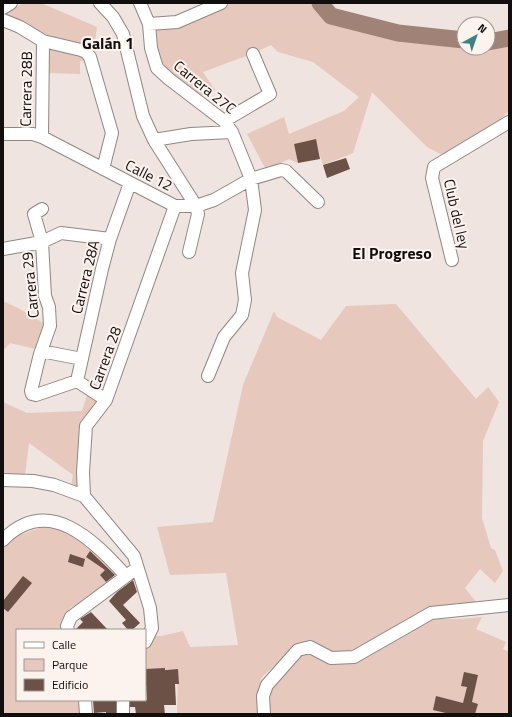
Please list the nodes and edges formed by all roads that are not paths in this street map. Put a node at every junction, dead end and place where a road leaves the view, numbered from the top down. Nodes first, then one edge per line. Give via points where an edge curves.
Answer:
1 (11, 3) edge
2 (100, 3) edge
3 (140, 3) edge
4 (221, 3) edge
5 (3, 8) edge
6 (194, 8) edge
7 (3, 20) edge
8 (149, 24) junction
9 (43, 41) junction
10 (253, 54) dead end
11 (224, 121) junction
12 (509, 122) edge
13 (232, 132) junction
14 (3, 134) edge
15 (42, 137) junction
16 (154, 140) junction
17 (103, 169) junction
18 (251, 179) junction
19 (130, 183) junction
20 (318, 202) dead end
21 (175, 206) junction
22 (196, 206) junction
23 (42, 209) dead end
24 (110, 239) junction
25 (42, 242) junction
26 (3, 249) edge
27 (189, 252) dead end
28 (452, 260) dead end
29 (41, 351) junction
30 (82, 360) junction
31 (208, 376) dead end
32 (77, 381) junction
33 (106, 400) junction
34 (3, 480) edge
35 (84, 496) junction
36 (3, 540) edge
37 (137, 568) junction
38 (126, 576) junction
39 (509, 605) edge
40 (68, 629) edge
41 (146, 640) edge
42 (85, 701) edge
43 (123, 701) edge
44 (86, 714) edge
45 (123, 714) edge
46 (264, 714) edge

1 - 5 street
2 - 16 street via 113,17 123,34 143,116
3 - 8 street, Carrera 27C
4 - 6 street
6 - 8 street via 177,22
7 - 9 street
8 - 11 street, Carrera 27C via 151,48 157,68
9 - 15 street, Carrera 28B
9 - 17 street via 86,52 90,57 112,133
10 - 11 street via 270,94
11 - 13 street, Carrera 27C
12 - 28 street, Club del ley via 434,167 432,178
13 - 16 street via 191,134
13 - 18 street, Carrera 27C
14 - 15 street, Calle 12 via 33,134
15 - 17 street, Calle 12
16 - 22 street
17 - 19 street, Calle 12
18 - 20 street, Calle 12 via 281,170 286,171
18 - 22 street, Calle 12 via 214,200
18 - 31 street, Carrera 27C via 255,210 242,273 244,308 242,315 224,337
19 - 21 street, Calle 12
19 - 24 street, Carrera 28A
21 - 22 street, Calle 12
21 - 33 street, Carrera 28
22 - 27 street via 198,214
23 - 25 street, Carrera 29 via 34,213
24 - 25 street via 61,233
24 - 30 street, Carrera 28A
25 - 26 street
25 - 29 street, Carrera 29 via 45,296 49,307 50,326
29 - 30 street
29 - 32 street, Carrera 29 via 32,394 36,395
30 - 32 street, Carrera 28A
32 - 33 street
33 - 35 street, Carrera 28 via 86,426 82,485
34 - 35 street via 54,485
35 - 37 street via 134,556
36 - 38 street via 11,532 30,524 50,520 76,530 94,543
37 - 38 street
37 - 41 street via 151,615 152,628
38 - 40 street via 71,617
39 - 46 street via 431,613 354,657 331,658 310,647 298,650 267,685 263,696
42 - 44 street
43 - 45 street

